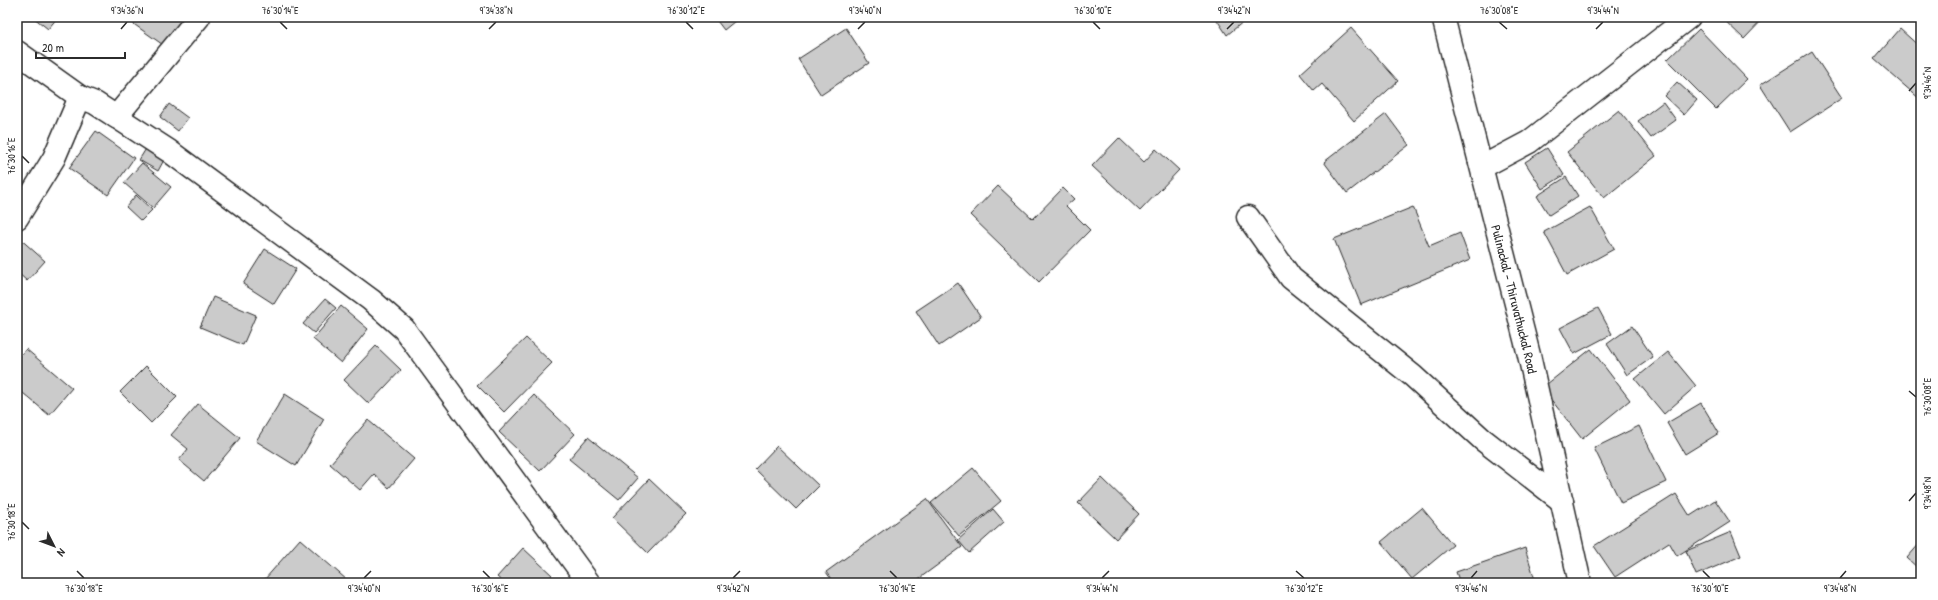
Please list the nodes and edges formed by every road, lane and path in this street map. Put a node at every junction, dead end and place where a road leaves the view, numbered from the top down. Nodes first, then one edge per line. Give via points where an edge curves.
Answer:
1 (200, 17) edge
2 (1443, 17) edge
3 (1689, 17) edge
4 (17, 52) edge
5 (80, 96) junction
6 (116, 117) junction
7 (1482, 168) junction
8 (1248, 217) dead end
9 (17, 218) edge
10 (1562, 501) junction
11 (588, 583) edge
12 (1580, 583) edge

1 - 6 street
2 - 7 street, Pulinackal - Thiruvathuckal Road
3 - 7 street via 1529,142
4 - 5 street
5 - 6 street
5 - 9 street via 54,158
6 - 11 street via 176,156 371,300 404,329
7 - 10 street, Pulinackal - Thiruvathuckal Road via 1529,355
8 - 10 street via 1292,278 1413,376 1482,438
10 - 12 street, Pulinackal - Thiruvathuckal Road

